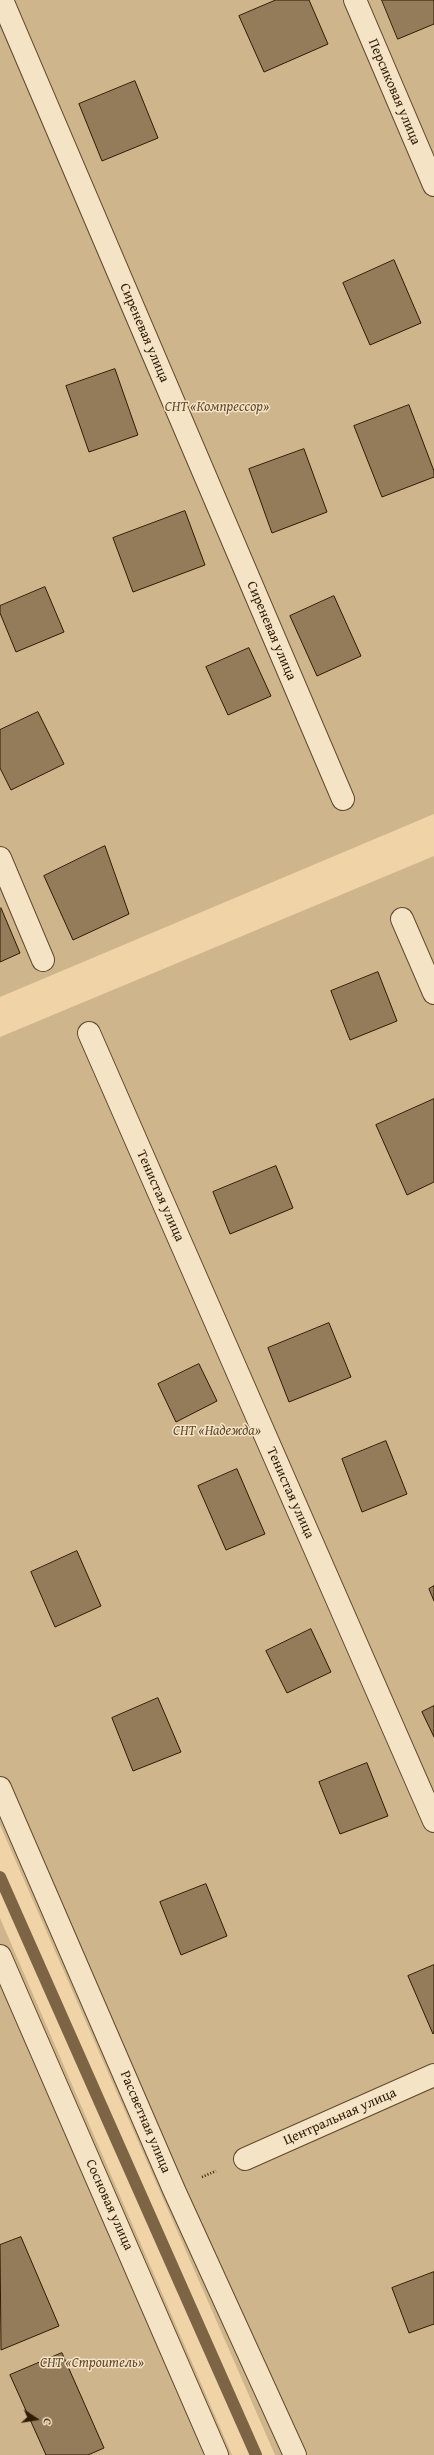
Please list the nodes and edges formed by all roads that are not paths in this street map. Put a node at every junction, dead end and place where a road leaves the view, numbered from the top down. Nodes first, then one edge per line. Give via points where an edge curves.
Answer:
1 (2, 0) edge
2 (355, 0) edge
3 (434, 184) edge
4 (343, 799) dead end
5 (0, 858) edge
6 (402, 919) dead end
7 (43, 960) dead end
8 (434, 993) edge
9 (89, 1034) dead end
10 (0, 1788) edge
11 (434, 1821) edge
12 (0, 1956) edge
13 (434, 2075) edge
14 (245, 2158) road end
15 (217, 2455) edge
16 (295, 2455) edge

1 - 4 street, Сиреневая улица
2 - 3 street, Персиковая улица
5 - 7 street
6 - 8 street
9 - 11 street, Тенистая улица
10 - 16 street, Рассветная улица via 174,2190
12 - 15 street, Сосновая улица
13 - 14 street, Центральная улица

